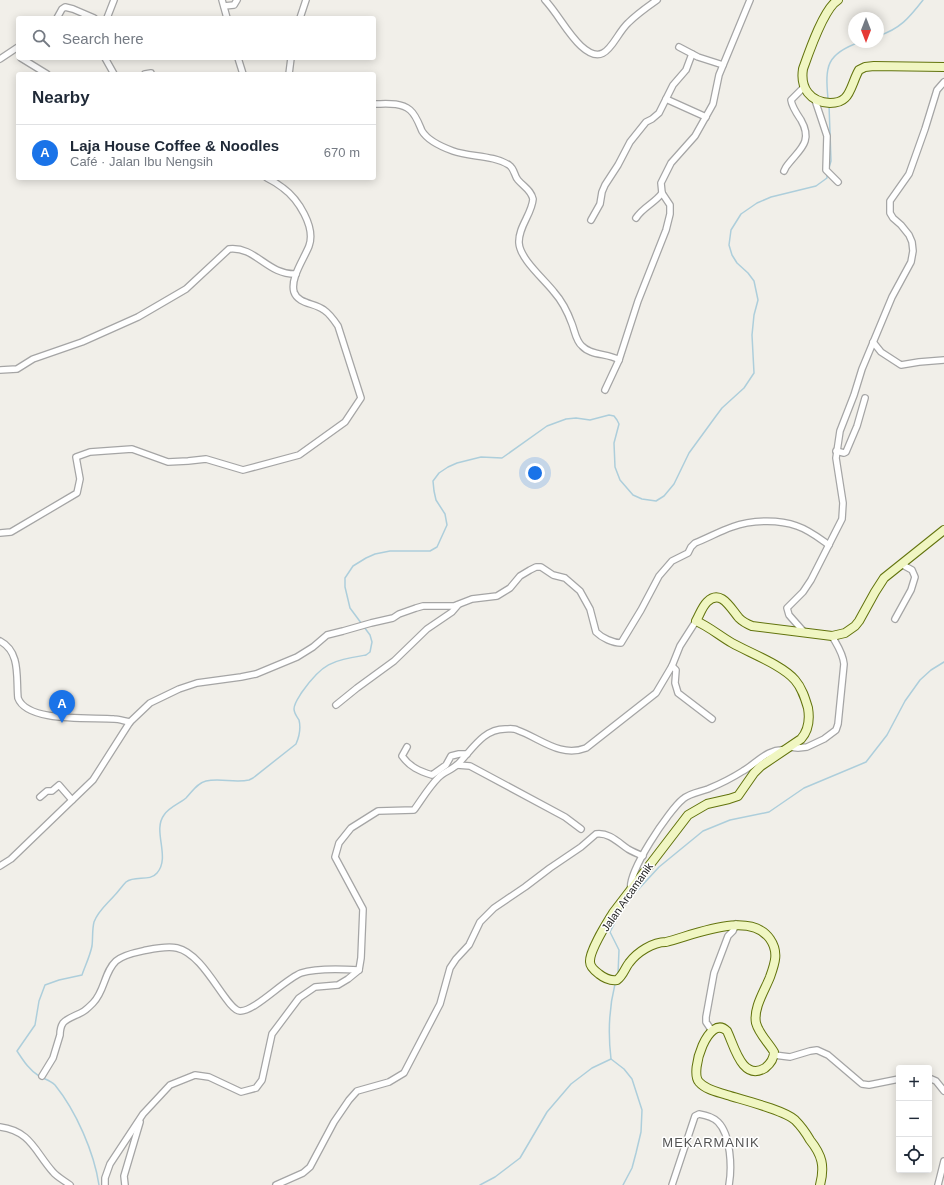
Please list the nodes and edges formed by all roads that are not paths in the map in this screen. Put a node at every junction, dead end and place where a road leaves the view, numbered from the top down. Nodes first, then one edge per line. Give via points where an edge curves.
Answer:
1 (114, 0) edge
2 (237, 0) edge
3 (306, 0) edge
4 (545, 0) edge
5 (657, 0) edge
6 (750, 0) edge
7 (838, 0) edge
8 (223, 3) edge
9 (58, 16) edge
10 (89, 16) edge
11 (108, 16) edge
12 (226, 16) edge
13 (301, 16) edge
14 (679, 47) dead end
15 (16, 48) edge
16 (692, 54) junction
17 (0, 59) edge
18 (24, 60) edge
19 (105, 60) edge
20 (239, 60) edge
21 (291, 60) edge
22 (723, 65) junction
23 (944, 67) edge
24 (44, 72) edge
25 (113, 72) edge
26 (242, 72) edge
27 (289, 72) edge
28 (944, 82) edge
29 (804, 87) junction
30 (666, 99) junction
31 (815, 100) junction
32 (376, 104) edge
33 (706, 118) junction
34 (784, 172) dead end
35 (271, 180) edge
36 (838, 182) dead end
37 (662, 193) junction
38 (636, 218) dead end
39 (591, 220) dead end
40 (296, 274) junction
41 (873, 342) junction
42 (619, 360) junction
43 (944, 360) edge
44 (0, 370) edge
45 (605, 390) dead end
46 (865, 398) dead end
47 (836, 451) junction
48 (944, 530) edge
49 (0, 533) edge
50 (829, 545) junction
51 (901, 564) junction
52 (460, 603) junction
53 (895, 619) dead end
54 (696, 621) junction
55 (804, 632) junction
56 (832, 636) junction
57 (0, 641) edge
58 (672, 666) junction
59 (336, 705) dead end
60 (712, 719) dead end
61 (130, 722) junction
62 (407, 748) dead end
63 (787, 748) junction
64 (467, 754) junction
65 (457, 765) junction
66 (40, 797) dead end
67 (72, 800) junction
68 (581, 829) dead end
69 (643, 856) junction
70 (0, 866) edge
71 (631, 890) junction
72 (736, 924) junction
73 (359, 970) junction
74 (712, 1031) junction
75 (774, 1055) junction
76 (42, 1076) dead end
77 (896, 1080) edge
78 (932, 1080) edge
79 (944, 1091) edge
80 (143, 1114) junction
81 (0, 1128) edge
82 (944, 1161) edge
83 (70, 1185) edge
84 (105, 1185) edge
85 (125, 1185) edge
86 (276, 1185) edge
87 (672, 1185) edge
88 (729, 1185) edge
89 (820, 1185) edge
90 (938, 1185) edge

1 - 11 street
2 - 8 street via 234,5
3 - 13 street
4 - 5 street via 580,46 600,55 610,48 627,23
6 - 22 street
7 - 29 street via 826,12 806,60 802,76
8 - 12 street
9 - 10 street via 64,7 68,7
14 - 16 street
15 - 17 street
16 - 22 street
16 - 30 street via 686,70 673,85
18 - 24 street
19 - 25 street
20 - 26 street
21 - 27 street
22 - 33 street via 715,98
23 - 31 street via 865,67 859,70 849,93 841,101 833,103
28 - 41 street via 936,90 926,129 909,174 890,201 890,213 909,235 913,251 911,262 892,297
29 - 31 street
29 - 34 street via 791,100 804,126 805,142
30 - 33 street
30 - 39 street via 656,117 646,122 630,142 605,185 600,204
31 - 36 street via 827,136 826,170
32 - 42 street via 396,104 410,110 423,132 441,145 464,154 503,162 512,167 518,180 528,189 533,199 520,235 519,243 523,255 555,292 583,348
33 - 37 street via 666,172 661,182
35 - 40 street via 284,188 295,201 306,217 311,232 310,245
37 - 38 street
37 - 42 street via 670,205 668,219
40 - 44 street via 283,273 250,253 236,248 229,249 186,288 138,317 82,342 33,359 17,369
40 - 49 street via 293,290 296,297 323,309 333,317 338,326 361,398 345,422 299,455 243,470 206,459 168,462 132,449 90,452 76,457 80,479 77,493 10,532
41 - 43 street via 881,352 901,365
41 - 47 street via 840,431
42 - 45 street
46 - 47 street via 846,452
47 - 50 street via 843,511 842,519
48 - 51 street
50 - 52 street via 797,526 768,522 738,525 695,543 688,554 672,561 659,576 621,644 596,632 590,610 574,584 541,567 520,576 510,588 497,596
50 - 55 street via 806,586 787,608 789,615
51 - 53 street via 912,570 915,578
51 - 56 street via 879,584 855,626 845,633
52 - 59 street via 452,612 427,629 394,661
52 - 61 street via 451,607 419,607 393,618 327,635 297,657 256,674 197,683 173,691 150,703
54 - 55 street via 708,601 719,598 726,601 742,621 752,626
54 - 58 street via 680,646
54 - 63 street, Jalan Arcamanik via 784,670 795,679 805,698 809,725 804,735
55 - 56 street
56 - 63 street via 844,664 837,727 830,736 815,744 802,748
57 - 61 street via 9,647 14,656 18,698 24,708 57,716
58 - 60 street via 676,670 675,683 678,693
58 - 64 street via 656,693 586,748 569,752 516,729 502,729 490,733 476,743
61 - 67 street via 93,780
62 - 64 street via 402,756 410,766 432,775 446,765 451,756
63 - 69 street via 773,750 739,774 685,797 661,824
63 - 71 street, Jalan Arcamanik via 757,770 738,796 707,804 688,815
64 - 65 street
65 - 68 street via 470,766 565,817
65 - 73 street via 438,777 414,810 378,811 351,828 339,843 335,857 363,909
66 - 67 street via 59,785
67 - 70 street via 11,859
69 - 71 street via 631,881
69 - 86 street via 608,836 596,834 494,908 480,922 469,945 450,968 440,1004 404,1073 390,1082 357,1090 334,1122 308,1169
71 - 72 street, Jalan Arcamanik via 606,924 590,956 593,969 608,979 619,979 639,953 659,942
72 - 74 street via 728,936 714,973 706,1017
72 - 75 street, Jalan Arcamanik via 761,930 775,948 774,965 756,1018 758,1029
73 - 76 street via 301,973 254,1006 239,1011 227,1001 204,967 183,950 168,947 129,955 115,961 97,999 86,1010 63,1023 53,1058
73 - 80 street via 338,985 315,987 299,998 272,1034 262,1080 256,1088 241,1092 209,1076 195,1075 170,1085
74 - 75 street via 725,1029 739,1060 743,1066 750,1069 766,1067
74 - 89 street via 706,1039 697,1066 698,1081 714,1091 782,1112 795,1120 820,1153 823,1168
75 - 77 street via 794,1057 817,1050 825,1053 862,1084
78 - 79 street
80 - 84 street via 110,1164
80 - 85 street via 124,1176
81 - 83 street via 10,1129 30,1141 53,1173
82 - 90 street
87 - 88 street via 695,1116 699,1114 718,1121 724,1133 731,1163

